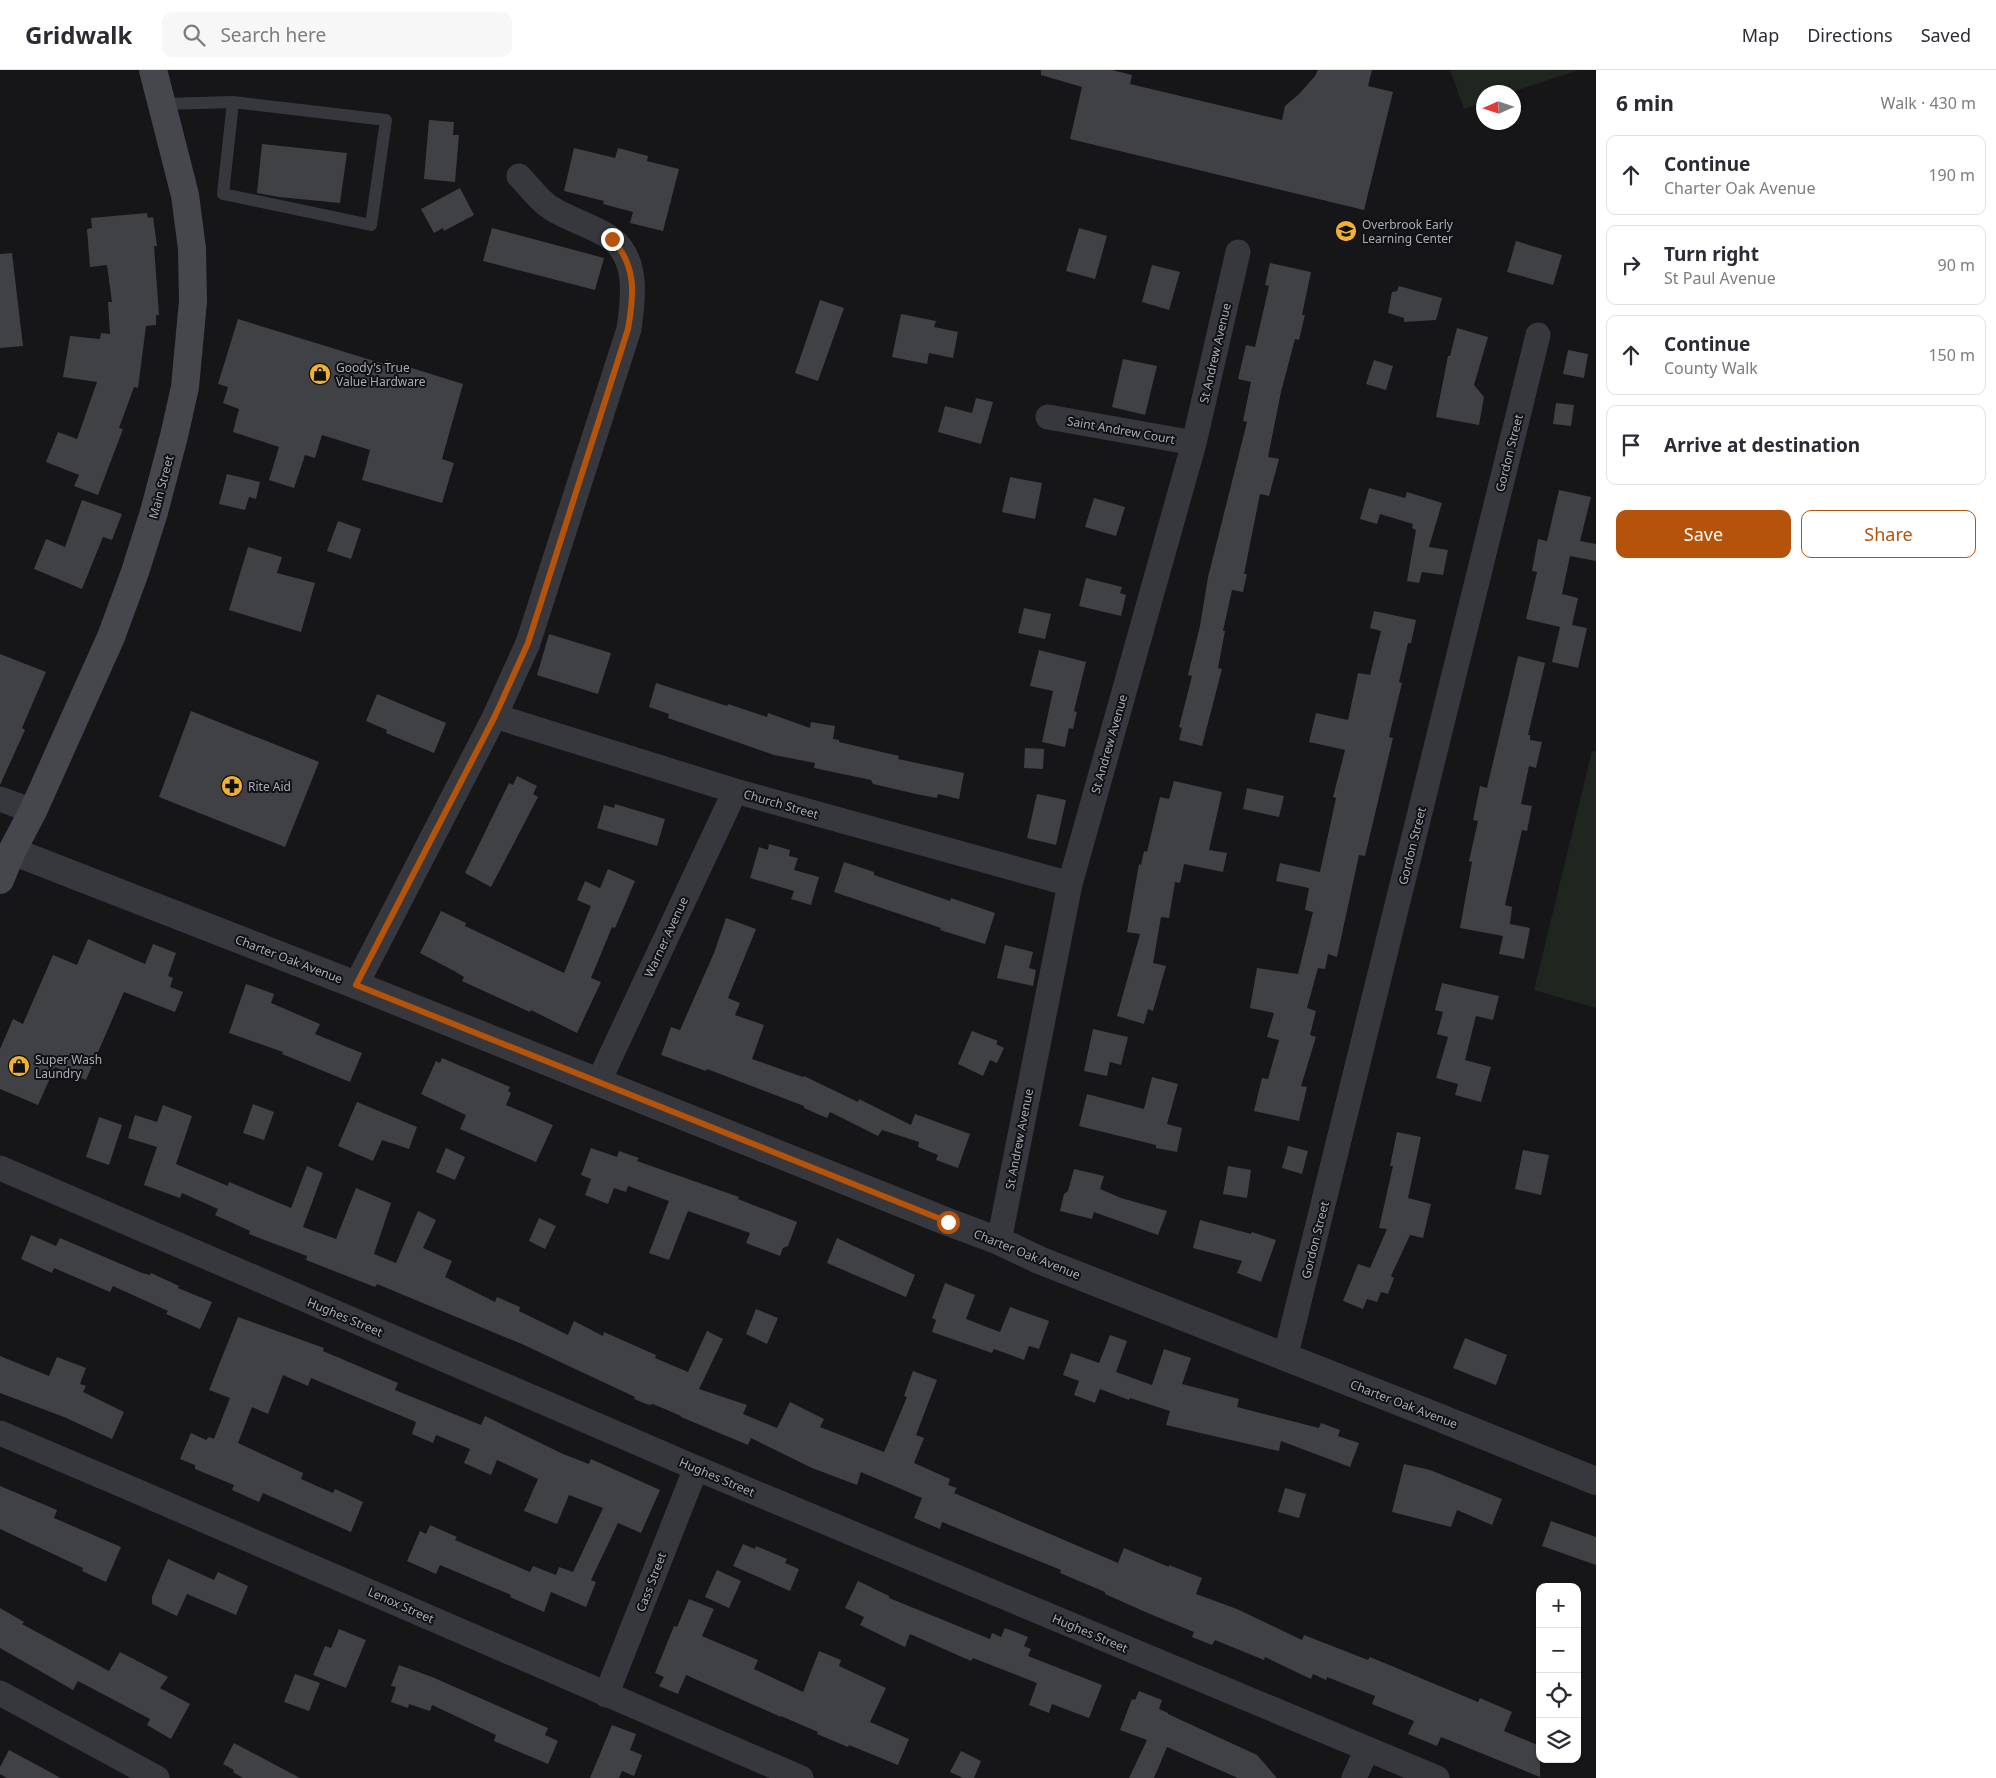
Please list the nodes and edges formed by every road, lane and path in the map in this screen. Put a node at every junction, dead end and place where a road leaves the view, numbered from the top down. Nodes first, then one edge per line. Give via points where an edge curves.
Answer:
1 (153, 70) edge
2 (233, 102) junction
3 (163, 104) junction
4 (518, 176) dead end
5 (1238, 252) dead end
6 (1538, 335) dead end
7 (1048, 417) dead end
8 (1194, 442) junction
9 (495, 716) junction
10 (735, 791) junction
11 (0, 799) edge
12 (33, 811) junction
13 (12, 851) junction
14 (0, 880) edge
15 (1070, 884) junction
16 (356, 985) junction
17 (598, 1083) junction
18 (0, 1168) edge
19 (999, 1241) junction
20 (1285, 1358) junction
21 (0, 1433) edge
22 (696, 1468) junction
23 (1596, 1481) edge
24 (0, 1693) edge
25 (606, 1695) junction
26 (1366, 1749) junction
27 (157, 1778) edge
28 (801, 1778) edge
29 (1354, 1778) edge
30 (1437, 1778) edge

1 - 3 main road, Main Street
2 - 2 lane via 386,120 372,225 223,194
2 - 3 lane
3 - 12 main road, Main Street via 186,195 192,249 193,301 185,387 172,446 136,572 111,637
4 - 9 street via 550,208 612,239 622,250 632,278 632,305 628,329 528,643
5 - 8 street, St Andrew Avenue
6 - 20 street, Gordon Street
7 - 8 street, Saint Andrew Court
8 - 15 street, St Andrew Avenue
9 - 10 street, Church Street
9 - 16 street
10 - 15 street, Church Street
10 - 17 street, Warner Avenue
11 - 12 street
12 - 13 main road, Main Street
13 - 14 main road, Main Street
13 - 16 street, Charter Oak Avenue
15 - 19 street, St Andrew Avenue
16 - 17 street, Charter Oak Avenue
17 - 19 street, Charter Oak Avenue
18 - 22 street, Hughes Street
19 - 20 street, Charter Oak Avenue
20 - 23 street, Charter Oak Avenue
21 - 25 street, Lenox Street
22 - 25 street, Cass Street
22 - 26 street, Hughes Street
24 - 27 street
25 - 28 street, Lenox Street
26 - 29 street
26 - 30 street, Hughes Street

